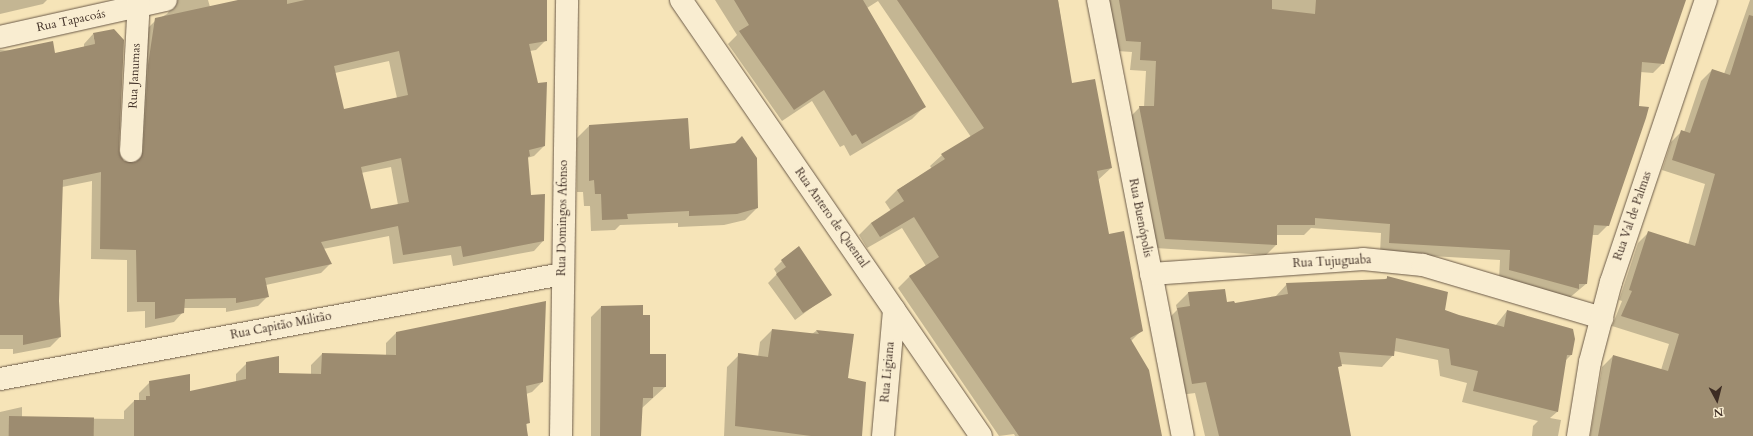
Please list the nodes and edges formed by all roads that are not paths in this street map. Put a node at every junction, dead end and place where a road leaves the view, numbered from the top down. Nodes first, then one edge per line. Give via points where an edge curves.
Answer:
1 (166, 0) edge
2 (567, 0) edge
3 (681, 0) edge
4 (1098, 0) edge
5 (1706, 0) edge
6 (139, 3) edge
7 (0, 37) edge
8 (131, 151) dead end
9 (562, 274) junction
10 (1151, 274) junction
11 (894, 308) junction
12 (1602, 318) junction
13 (0, 379) edge
14 (561, 436) edge
15 (883, 436) edge
16 (981, 436) edge
17 (1183, 436) edge
18 (1578, 436) edge

1 - 6 street, Rua Tapacoás
2 - 9 street, Rua Domingos Afonso
3 - 11 street, Rua Antero de Quental via 724,48
4 - 10 street, Rua Buenópolis
5 - 12 street, Rua Val de Palmas via 1611,282
6 - 7 street, Rua Tapacoás
6 - 8 street, Rua Janumas
9 - 13 street, Rua Capitão Militão
9 - 14 street, Rua Domingos Afonso
10 - 12 street, Rua Tujuguaba via 1370,259 1423,265
10 - 17 street, Rua Buenópolis
11 - 15 street, Rua Ligiana
11 - 16 street, Rua Antero de Quental
12 - 18 street, Rua Val de Palmas via 1590,362

